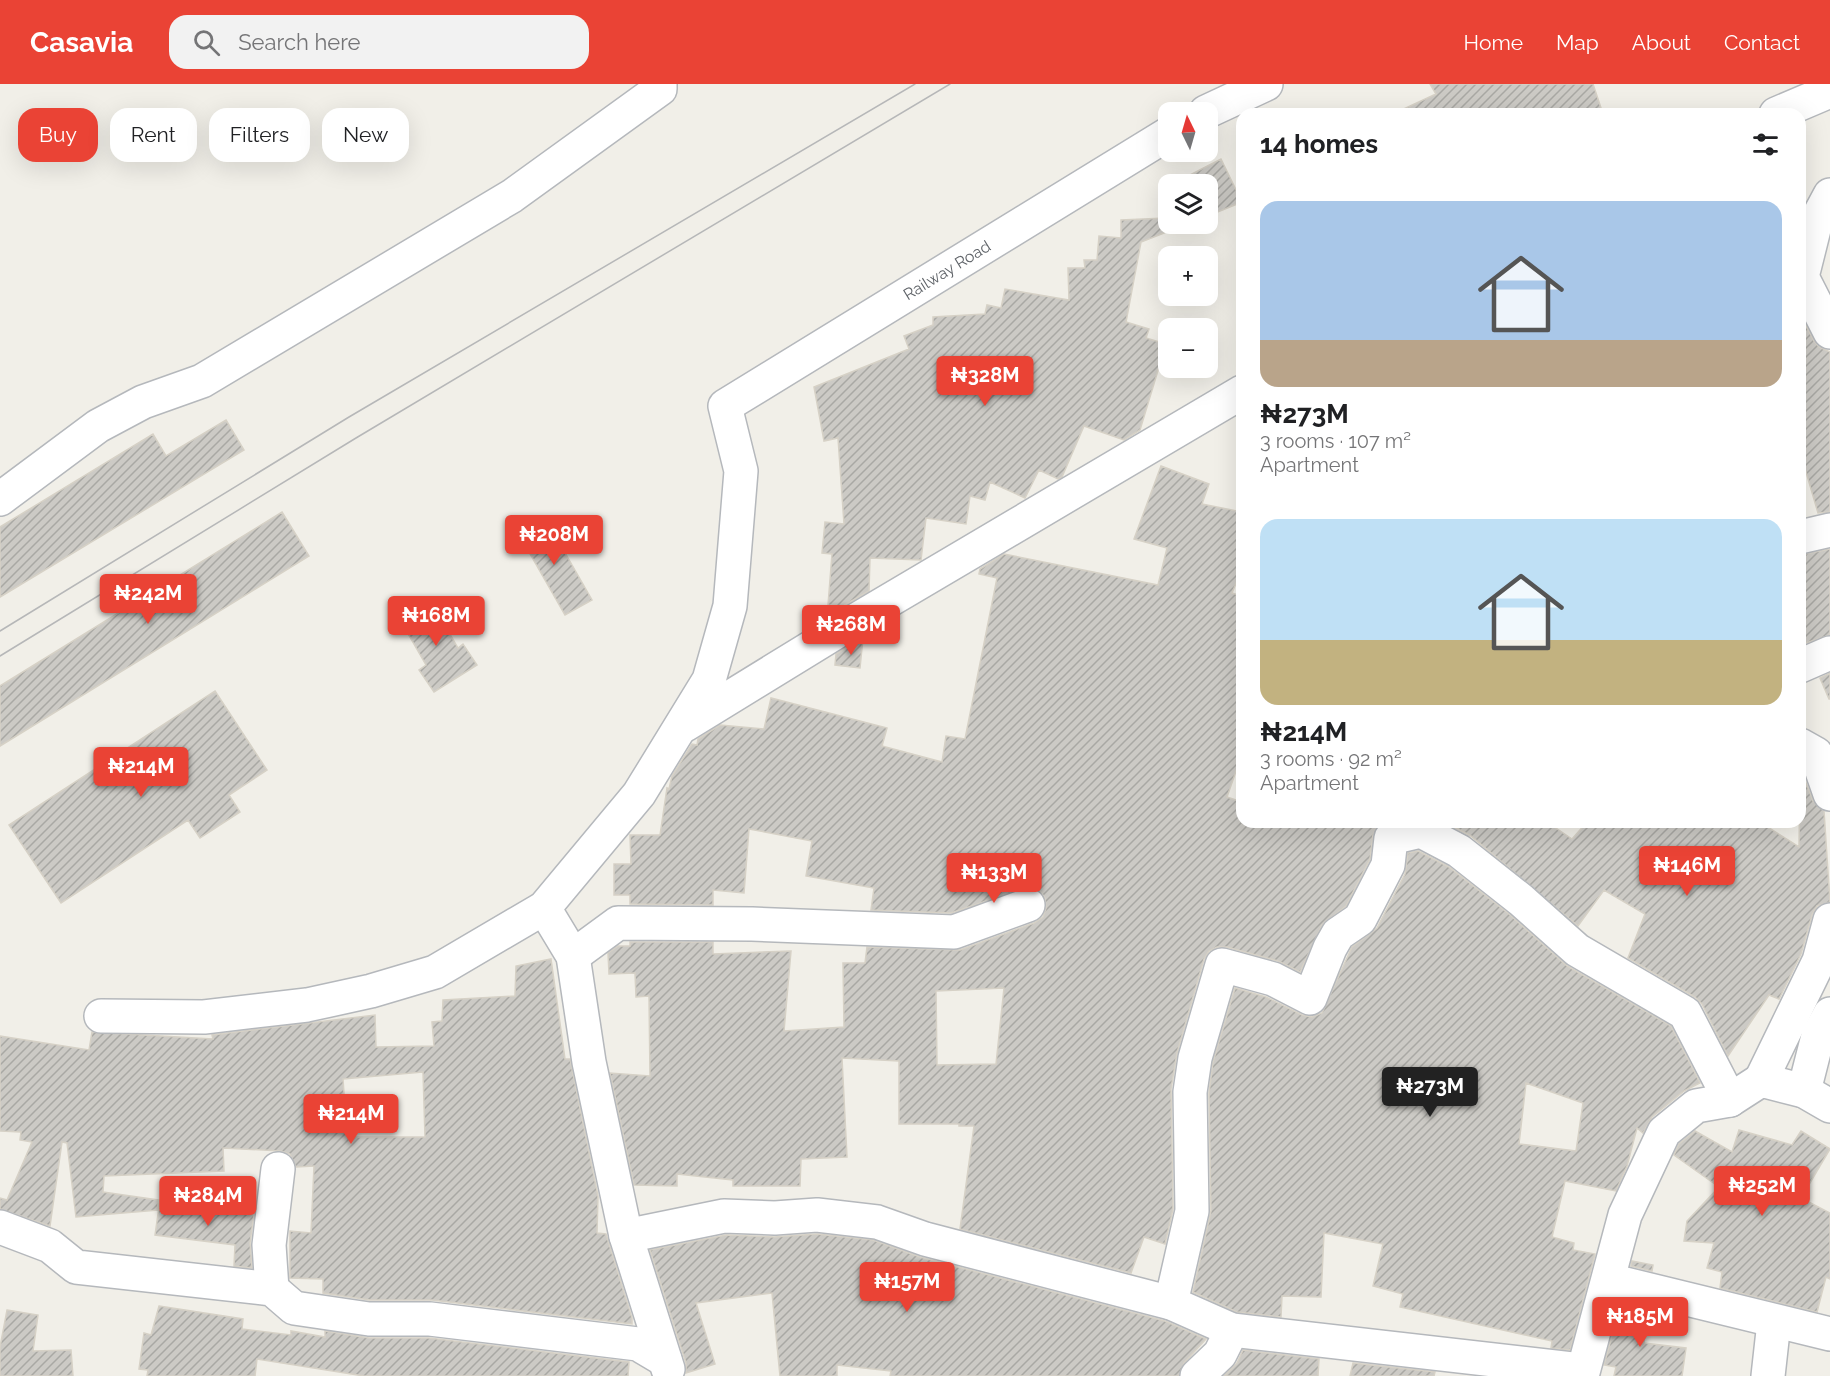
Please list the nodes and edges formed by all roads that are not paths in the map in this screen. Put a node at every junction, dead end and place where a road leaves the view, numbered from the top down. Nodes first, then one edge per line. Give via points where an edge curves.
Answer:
1 (660, 84) edge
2 (1266, 84) edge
3 (1829, 92) edge
4 (1218, 106) edge
5 (1790, 108) edge
6 (1158, 140) edge
7 (1830, 195) edge
8 (1806, 261) edge
9 (1806, 286) edge
10 (1830, 332) edge
11 (1236, 396) edge
12 (0, 499) edge
13 (1830, 530) edge
14 (1806, 536) edge
15 (1830, 653) edge
16 (1806, 663) edge
17 (679, 729) junction
18 (1806, 748) edge
19 (1830, 794) edge
20 (1028, 904) dead end
21 (544, 908) junction
22 (1830, 920) edge
23 (573, 956) junction
24 (1830, 1014) edge
25 (101, 1016) dead end
26 (1761, 1080) junction
27 (1817, 1098) edge
28 (1730, 1100) junction
29 (278, 1169) dead end
30 (0, 1227) edge
31 (626, 1236) junction
32 (1609, 1280) junction
33 (272, 1289) junction
34 (1171, 1303) junction
35 (1774, 1322) junction
36 (1232, 1330) junction
37 (1830, 1334) edge
38 (668, 1368) edge
39 (1581, 1373) edge
40 (1197, 1376) edge
41 (1768, 1376) edge

1 - 12 street via 660,89 512,196 202,381 143,402 98,426
2 - 4 street
3 - 5 street
6 - 17 street, Railway Road via 725,406 741,471 730,606 710,680
7 - 8 street via 1816,221
9 - 10 street
11 - 17 street
13 - 14 street
15 - 16 street
17 - 21 street via 639,794
18 - 19 street via 1816,754
20 - 23 street via 954,932 618,922
21 - 23 street
21 - 25 street via 435,972 371,991 306,1005 204,1017
22 - 26 street via 1819,961
23 - 31 street via 588,1062
24 - 27 street via 1818,1036
26 - 27 street
26 - 28 street
28 - 32 street via 1696,1106 1664,1132 1625,1215
28 - 34 street via 1685,1012 1577,950 1459,851 1421,831 1391,838 1388,865 1360,919 1338,934 1329,948 1310,998 1272,979 1222,965 1195,1058 1190,1092 1192,1211
29 - 33 street via 269,1245
30 - 33 street via 50,1246 76,1267
31 - 34 street via 724,1216 817,1215 877,1222 925,1239
31 - 38 street
32 - 35 street
32 - 39 street
33 - 38 street via 294,1308 369,1319 430,1319 639,1344
34 - 36 street
35 - 37 street
35 - 41 street
36 - 39 street
36 - 40 street via 1220,1354

